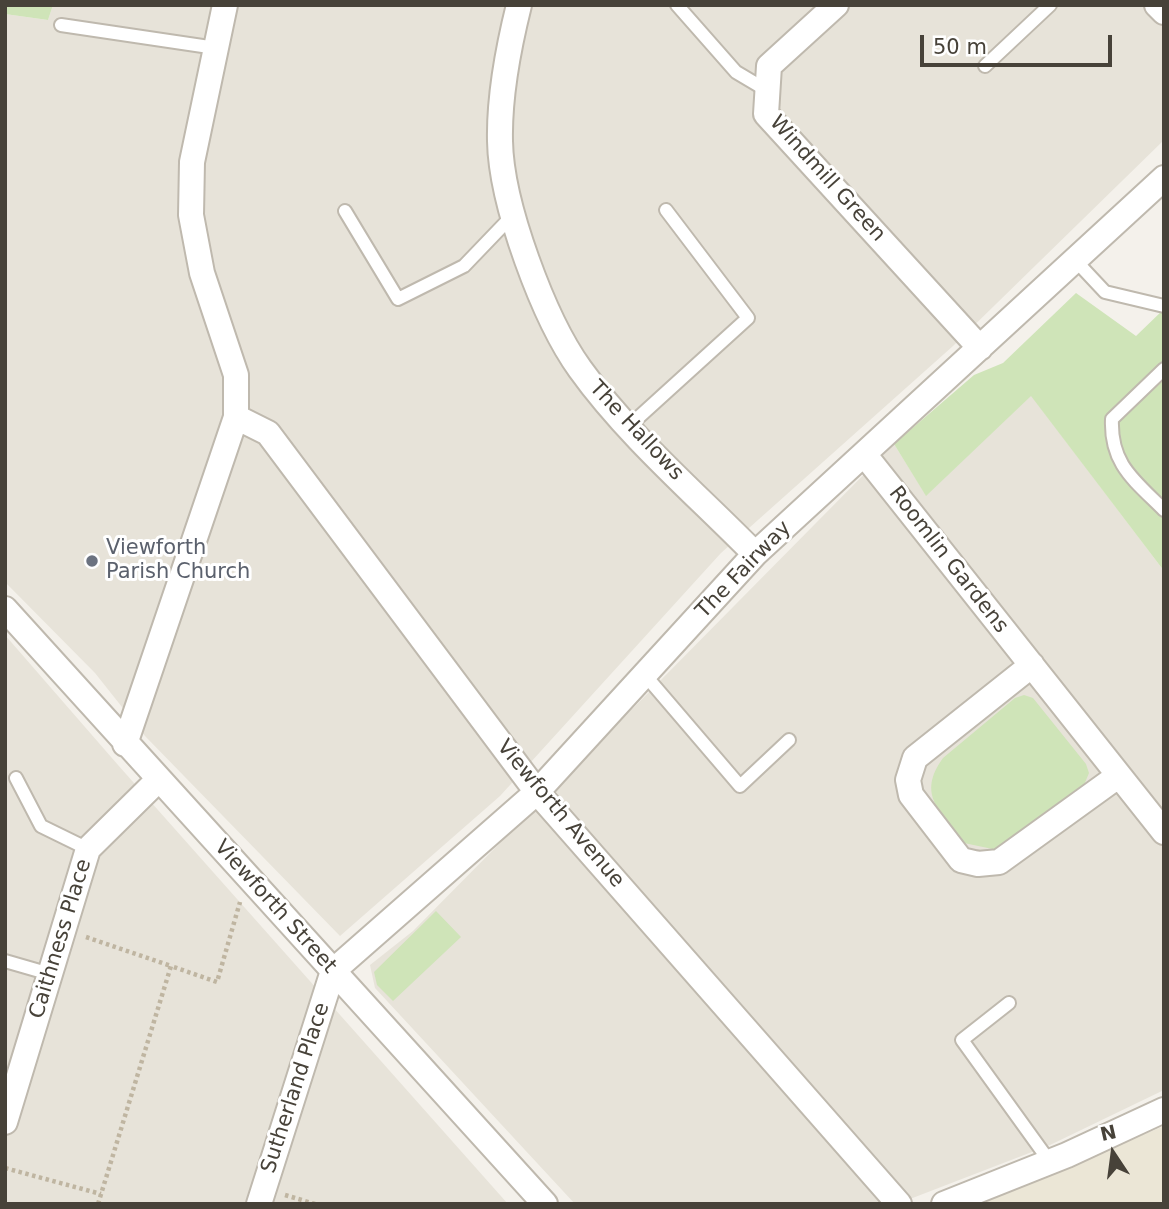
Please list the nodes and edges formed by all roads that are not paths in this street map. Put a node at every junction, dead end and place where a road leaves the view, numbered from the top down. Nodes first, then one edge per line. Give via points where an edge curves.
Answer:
1 (225, 5) edge
2 (519, 5) edge
3 (677, 5) edge
4 (836, 5) edge
5 (1050, 5) edge
6 (1157, 5) edge
7 (1164, 12) edge
8 (61, 25) dead end
9 (216, 48) junction
10 (985, 66) dead end
11 (768, 91) junction
12 (1164, 178) edge
13 (666, 210) dead end
14 (345, 211) dead end
15 (513, 216) junction
16 (1075, 260) junction
17 (1164, 306) edge
18 (980, 348) junction
19 (1164, 369) edge
20 (236, 417) junction
21 (629, 426) junction
22 (864, 454) junction
23 (1164, 510) edge
24 (755, 554) junction
25 (5, 609) edge
26 (1032, 666) junction
27 (645, 675) junction
28 (789, 740) dead end
29 (125, 744) junction
30 (1118, 776) junction
31 (16, 778) dead end
32 (158, 780) junction
33 (537, 792) junction
34 (1164, 832) edge
35 (89, 849) junction
36 (5, 961) edge
37 (333, 971) junction
38 (50, 974) junction
39 (1009, 1003) dead end
40 (1164, 1110) edge
41 (5, 1122) edge
42 (1050, 1162) junction
43 (542, 1203) edge
44 (259, 1204) edge
45 (900, 1204) edge
46 (944, 1204) edge

1 - 9 street
2 - 15 street, The Hallows via 509,48 499,142
3 - 11 lane via 736,72
4 - 11 street, Windmill Green via 769,66
5 - 10 lane
6 - 7 street
8 - 9 lane
9 - 20 street via 192,162 191,215 202,273 236,375
11 - 18 street, Windmill Green via 766,114
12 - 16 street, The Fairway
13 - 21 lane via 748,318
14 - 15 lane via 398,299 464,266
15 - 21 street, The Hallows via 537,289 578,367
16 - 17 lane via 1105,292
16 - 18 street, The Fairway
18 - 22 street, The Fairway
19 - 23 lane via 1112,419 1111,437 1116,457
20 - 29 street
20 - 33 street, Viewforth Avenue via 268,433
21 - 24 street, The Hallows
22 - 24 street, The Fairway
22 - 26 street, Roomlin Gardens
24 - 27 street, The Fairway
25 - 29 street, Viewforth Street
26 - 30 street, Roomlin Gardens
26 - 30 street via 915,758 908,779 911,795 961,860 999,862
27 - 28 lane via 740,786
27 - 33 street, The Fairway
29 - 32 street, Viewforth Street
30 - 34 street, Roomlin Gardens
31 - 35 lane via 41,826
32 - 35 street, Caithness Place
32 - 37 street, Viewforth Street
33 - 37 street, The Fairway
33 - 45 street, Viewforth Avenue
35 - 38 street, Caithness Place
36 - 38 lane
37 - 43 street, Viewforth Street
37 - 44 street, Sutherland Place
38 - 41 street, Caithness Place
39 - 42 lane via 962,1040
40 - 42 street
42 - 46 street

